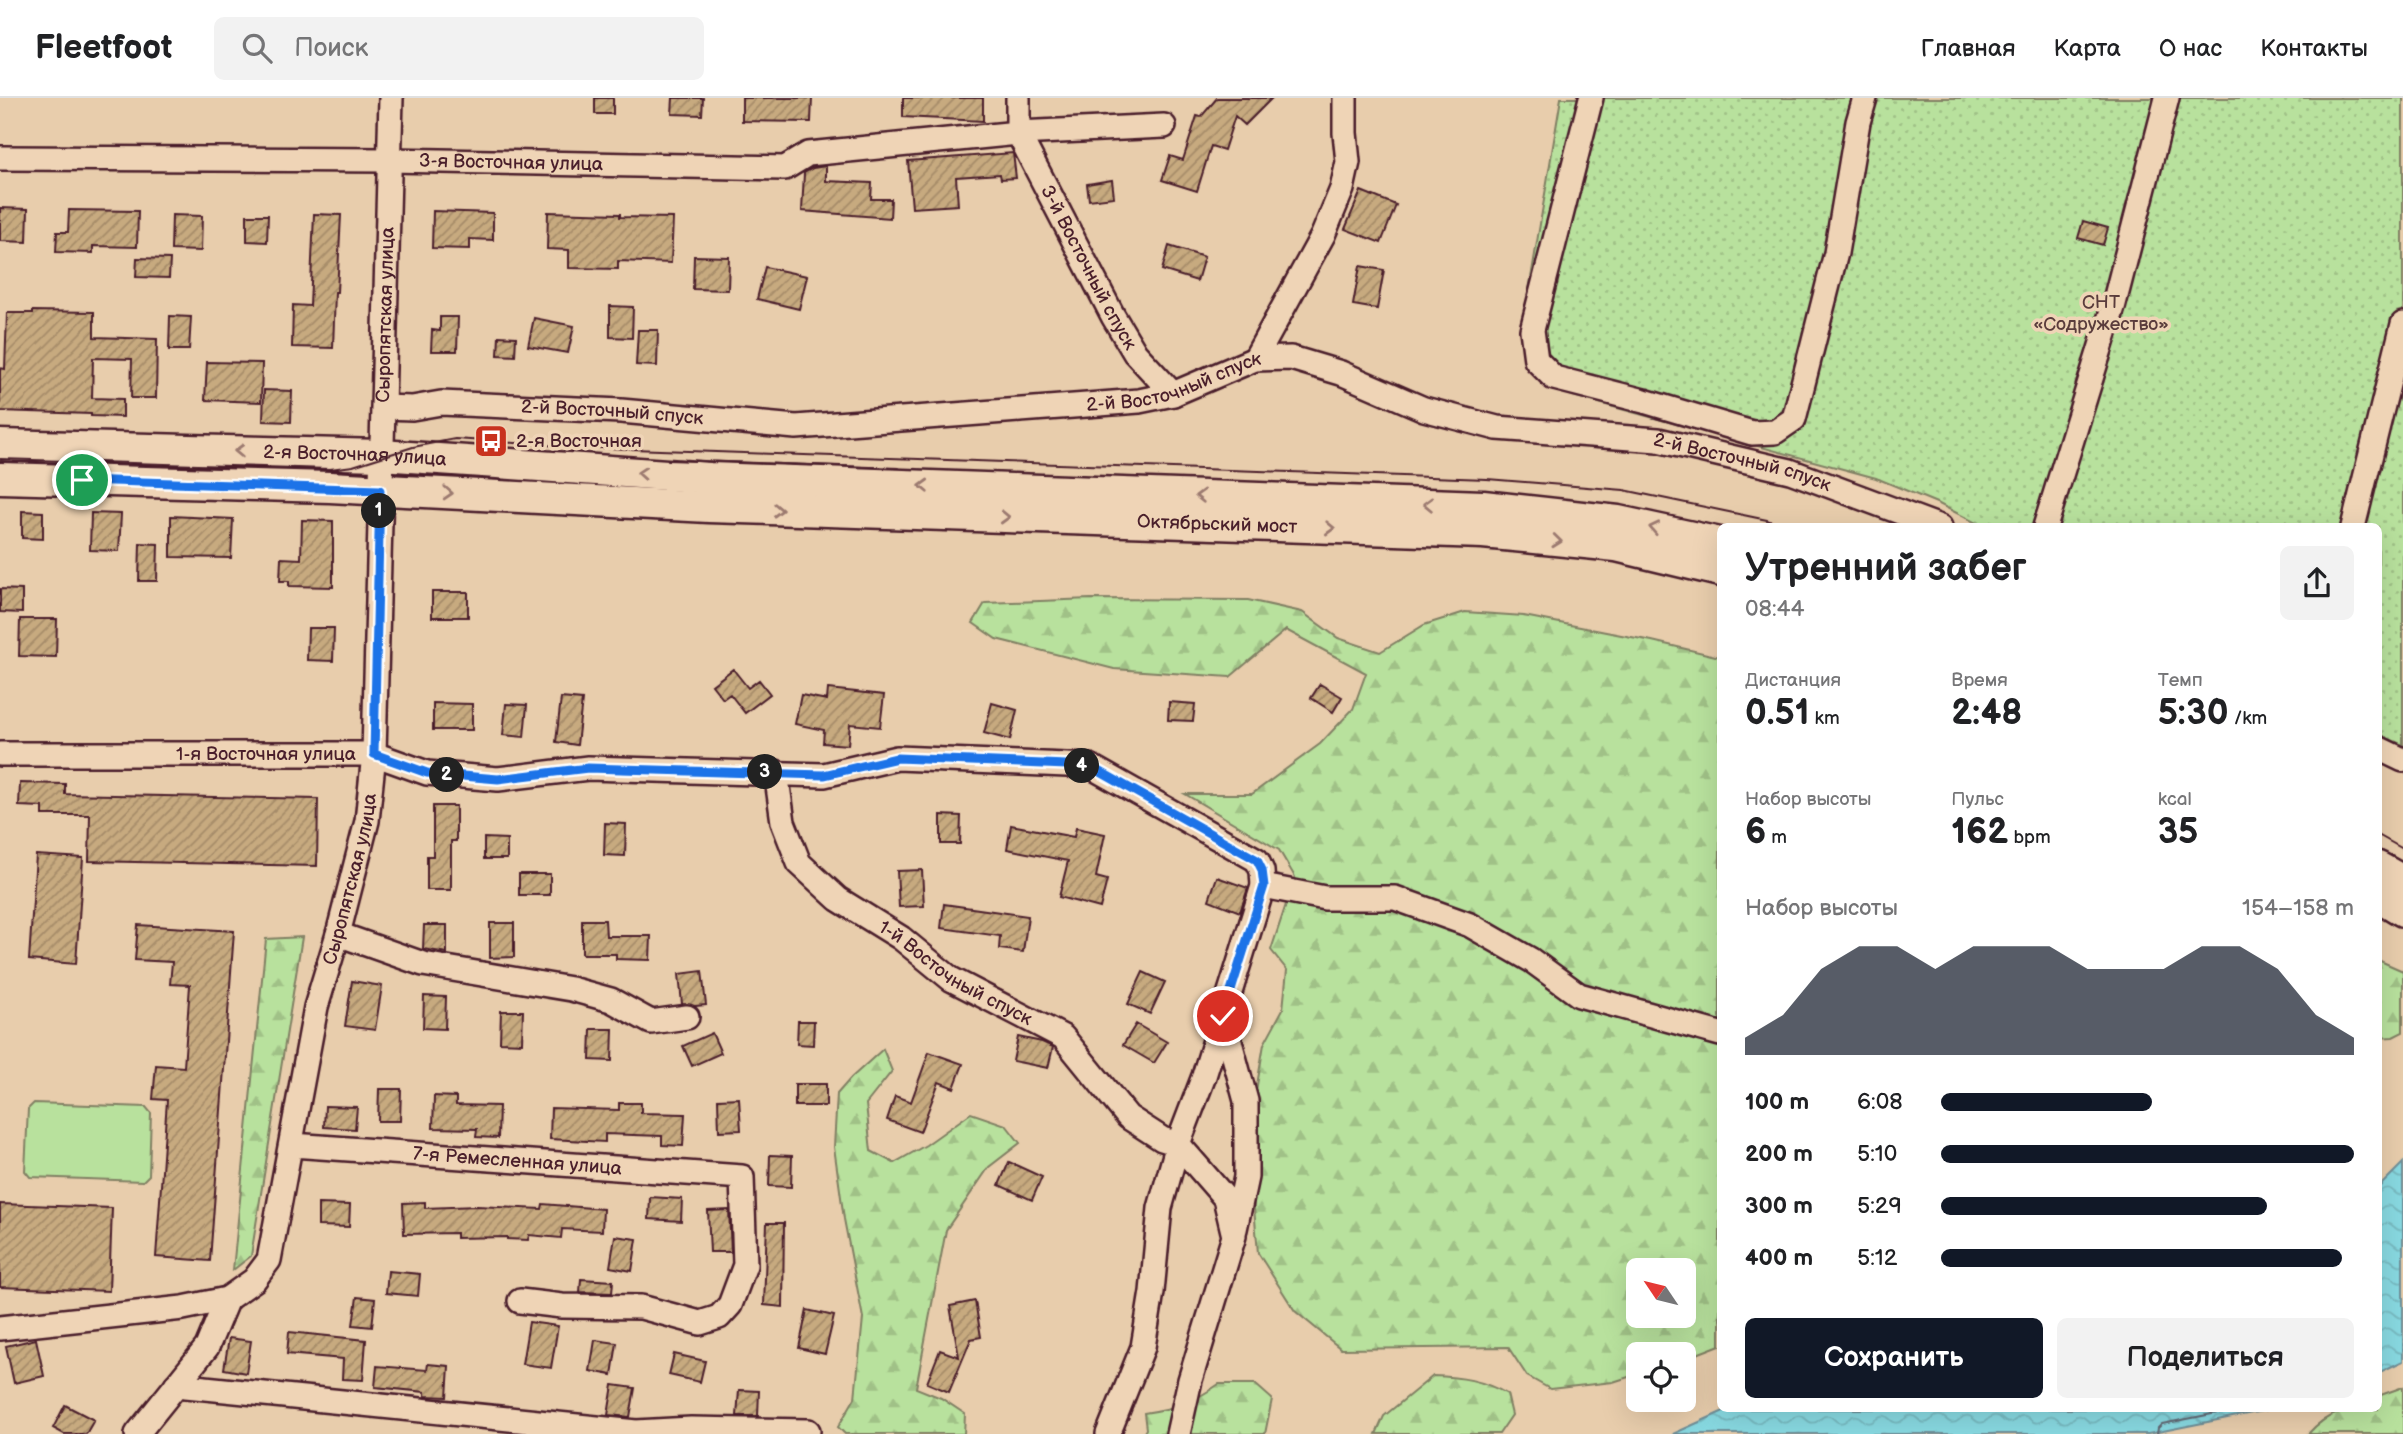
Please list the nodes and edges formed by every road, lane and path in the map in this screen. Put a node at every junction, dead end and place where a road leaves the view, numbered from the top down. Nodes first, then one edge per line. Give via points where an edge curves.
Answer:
1 (391, 98) edge
2 (1018, 98) edge
3 (1345, 98) edge
4 (1591, 98) edge
5 (1865, 98) edge
6 (2167, 98) edge
7 (1164, 126) dead end
8 (1018, 133) junction
9 (0, 158) edge
10 (389, 160) junction
11 (2403, 324) edge
12 (1255, 359) junction
13 (1172, 394) junction
14 (384, 407) junction
15 (0, 445) edge
16 (381, 455) junction
17 (0, 478) edge
18 (380, 490) junction
19 (710, 493) junction
20 (1929, 523) edge
21 (2046, 523) edge
22 (2354, 523) edge
23 (1717, 542) edge
24 (1717, 570) edge
25 (2382, 750) edge
26 (0, 754) edge
27 (374, 754) junction
28 (2403, 760) edge
29 (776, 772) junction
30 (2382, 869) edge
31 (2403, 881) edge
32 (1264, 886) junction
33 (2382, 899) edge
34 (2403, 911) edge
35 (338, 934) junction
36 (1223, 1016) junction
37 (687, 1017) dead end
38 (1717, 1033) edge
39 (1178, 1144) junction
40 (292, 1145) junction
41 (1234, 1236) junction
42 (227, 1299) junction
43 (520, 1301) dead end
44 (0, 1328) edge
45 (176, 1385) junction
46 (808, 1431) dead end
47 (637, 1433) edge
48 (137, 1434) edge
49 (1108, 1434) edge
50 (1178, 1434) edge

1 - 10 street, Сыропятская улица
2 - 8 street
3 - 12 street via 1348,162 1342,188 1323,235
4 - 5 street via 1532,330 1536,359 1554,378 1752,433 1775,432 1794,419 1836,253
6 - 21 street via 2114,304
7 - 8 street, 3-я Восточная улица
8 - 10 street, 3-я Восточная улица via 808,154 785,168
8 - 13 street, 3-й Восточный спуск via 1135,353
9 - 10 street, 3-я Восточная улица
10 - 14 street, Сыропятская улица
11 - 22 street
12 - 13 street, 2-й Восточный спуск
12 - 20 street, 2-й Восточный спуск via 1291,358 1341,373 1424,409 1497,428 1658,440 1790,471
13 - 14 street, 2-й Восточный спуск via 1139,401 796,427 621,411 441,403
14 - 16 street, Сыропятская улица
16 -> 15 main road, 2-я Восточная улица
16 - 18 street, Сыропятская улица
19 -> 16 main road, 2-я Восточная улица
17 - 18 main road, 2-я Восточная улица
18 -> 19 main road, 2-я Восточная улица
18 - 27 street, Сыропятская улица
23 -> 19 main road, Октябрьский мост via 1618,521 1483,506
19 -> 24 main road, Октябрьский мост via 1483,533 1616,546
25 - 28 street
26 - 27 street, 1-я Восточная улица
27 - 29 street, 1-я Восточная улица via 427,773 498,779 588,768
27 - 35 street, Сыропятская улица via 367,821
29 - 32 street, 1-я Восточная улица via 824,775 897,758 1090,766 1257,860
29 - 39 street, 1-й Восточный спуск via 783,822 799,863 838,899 901,938 951,979 1063,1037 1128,1117
30 - 31 main road
32 - 36 street
32 - 38 street via 1325,898 1395,898 1470,925 1531,960 1579,995
33 - 34 main road
35 - 37 street via 423,964 611,1000 651,1022
35 - 40 street, Сыропятская улица via 316,1007
36 - 39 street
36 - 41 street via 1246,1101 1246,1177
39 - 41 street via 1226,1198
39 - 49 street via 1160,1208 1143,1347
40 - 42 street, Сыропятская улица via 269,1260 254,1280
40 - 43 street, 7-я Ремесленная улица via 742,1177 745,1265 730,1306 719,1317 700,1323 641,1307
41 - 50 street
42 - 44 street
42 - 45 street via 207,1347
45 - 47 street
45 - 48 street
46 - 47 street

